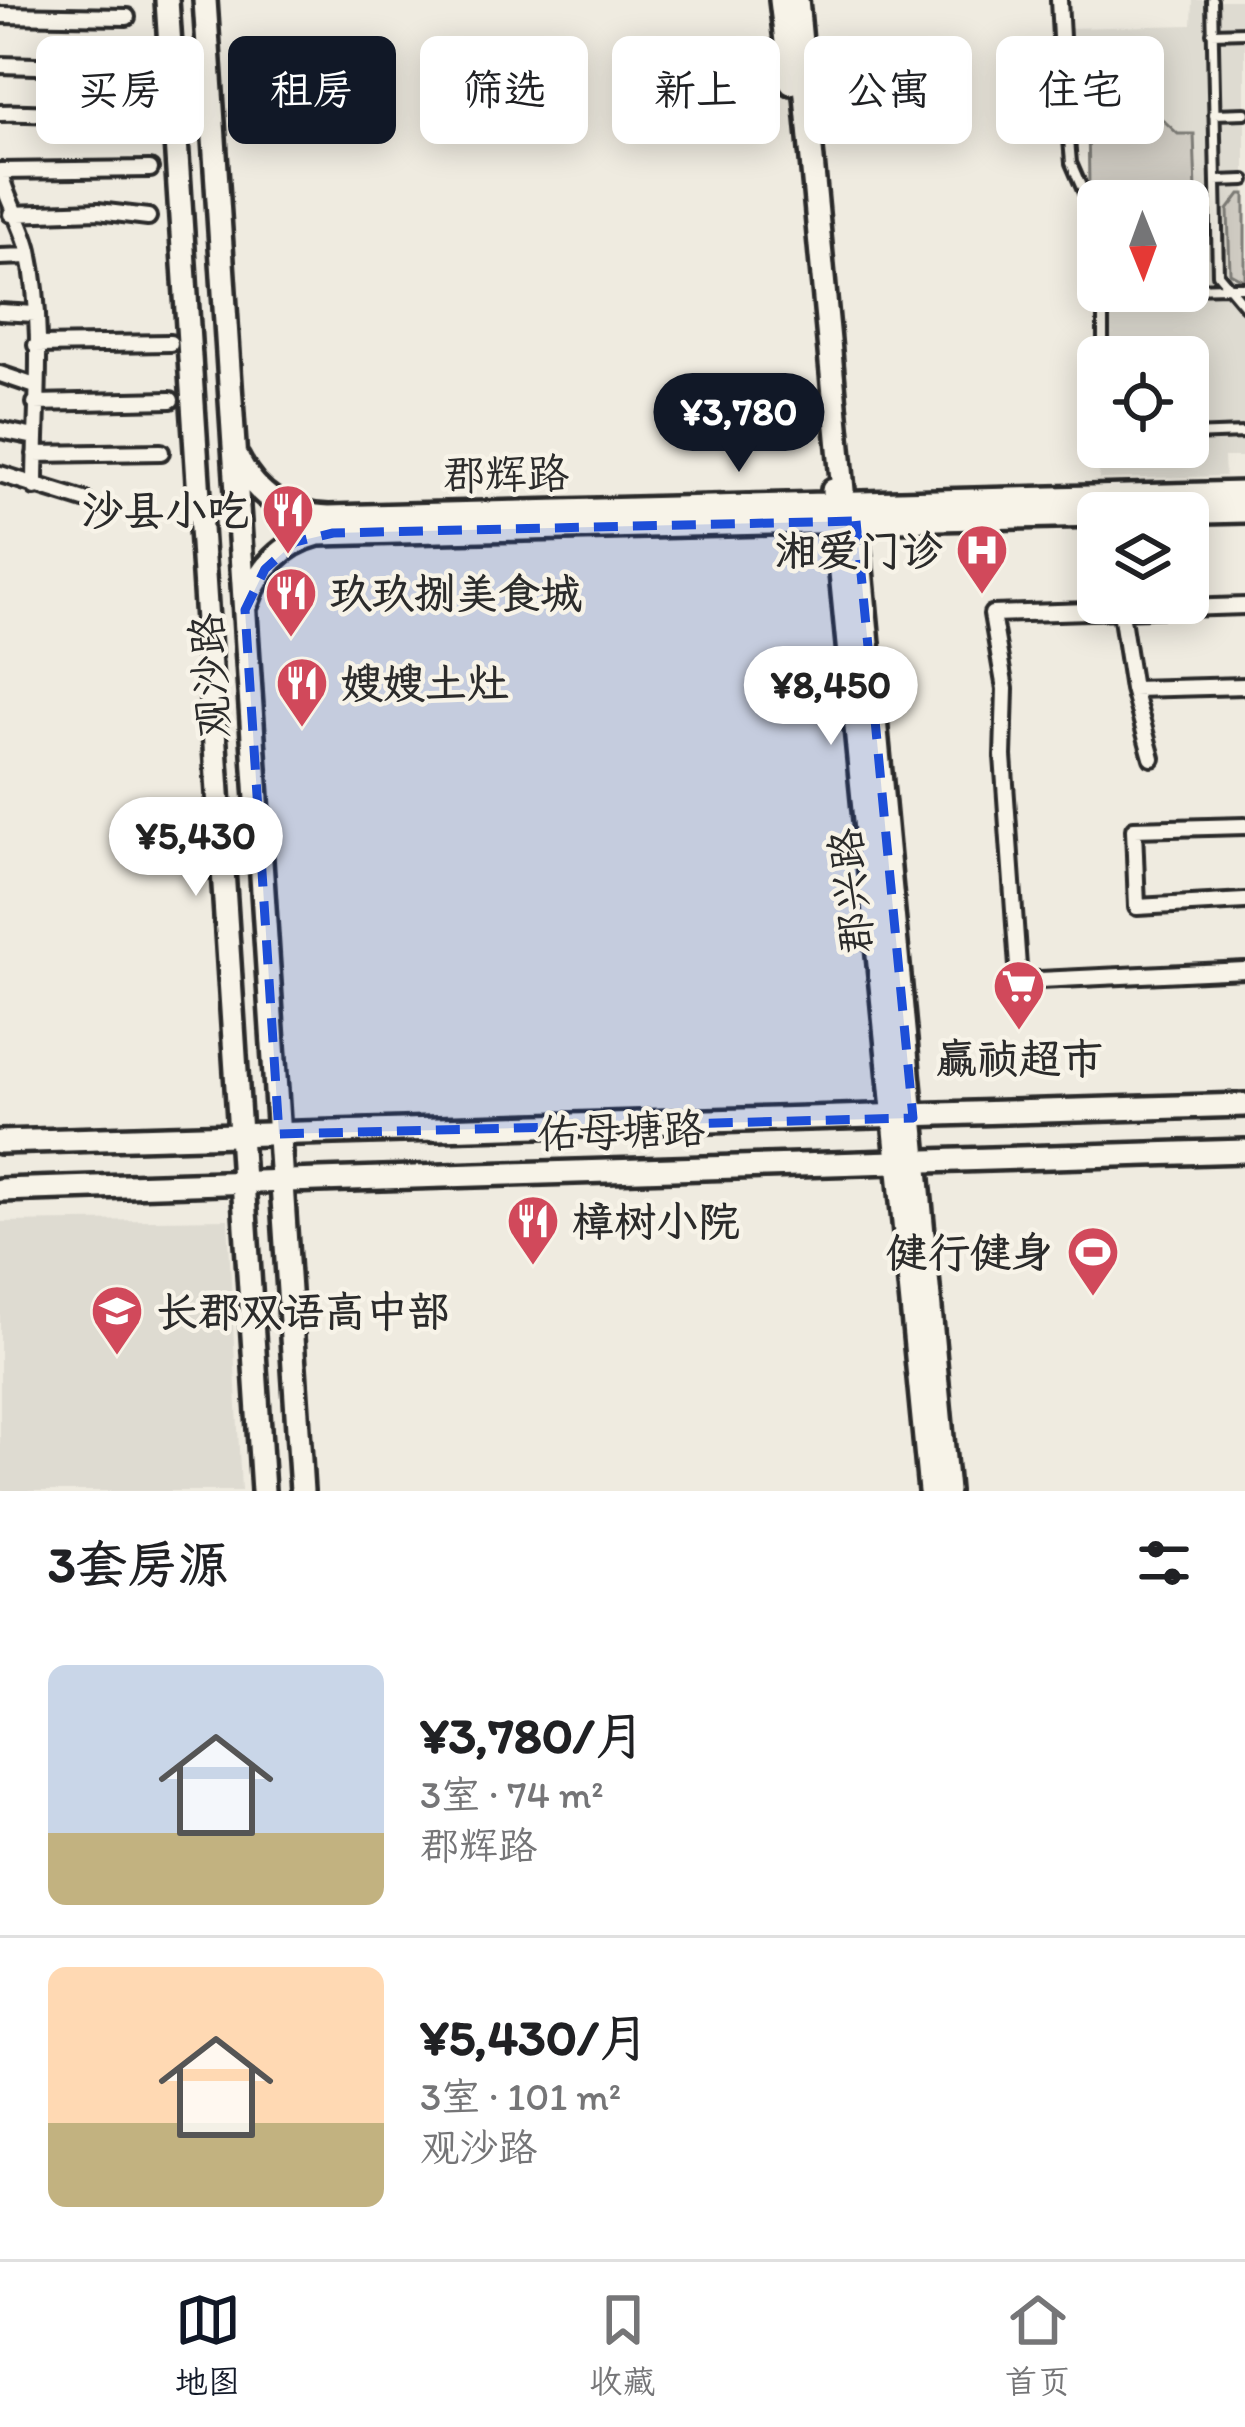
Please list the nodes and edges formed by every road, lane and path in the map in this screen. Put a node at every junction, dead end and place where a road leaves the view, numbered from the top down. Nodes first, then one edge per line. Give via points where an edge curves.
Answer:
1 (167, 0) edge
2 (205, 0) edge
3 (782, 0) edge
4 (797, 0) edge
5 (1059, 0) edge
6 (1211, 0) edge
7 (0, 15) edge
8 (127, 17) dead end
9 (1245, 32) edge
10 (1212, 33) junction
11 (1061, 36) edge
12 (0, 65) edge
13 (36, 66) edge
14 (36, 112) edge
15 (0, 113) edge
16 (1245, 113) edge
17 (1214, 114) junction
18 (1069, 144) edge
19 (150, 169) dead end
20 (0, 172) edge
21 (1078, 180) edge
22 (1245, 180) edge
23 (1216, 181) junction
24 (1209, 206) edge
25 (1216, 206) junction
26 (6, 208) edge
27 (148, 217) dead end
28 (29, 256) junction
29 (0, 257) edge
30 (1245, 286) edge
31 (1209, 287) edge
32 (1229, 287) junction
33 (1245, 306) edge
34 (0, 312) edge
35 (35, 314) junction
36 (170, 343) dead end
37 (35, 345) junction
38 (0, 374) edge
39 (35, 386) junction
40 (171, 400) dead end
41 (35, 403) junction
42 (0, 430) edge
43 (1245, 433) edge
44 (1209, 434) edge
45 (35, 437) junction
46 (232, 446) junction
47 (160, 452) dead end
48 (35, 454) junction
49 (0, 474) edge
50 (34, 487) junction
51 (1245, 493) edge
52 (84, 500) dead end
53 (842, 511) junction
54 (1245, 511) edge
55 (1209, 512) edge
56 (1077, 515) edge
57 (1245, 606) edge
58 (1209, 608) edge
59 (244, 610) junction
60 (1077, 613) edge
61 (1122, 624) edge
62 (1245, 686) edge
63 (1133, 688) junction
64 (1152, 758) dead end
65 (1245, 826) edge
66 (1245, 901) edge
67 (1245, 970) edge
68 (1245, 1106) edge
69 (903, 1118) junction
70 (279, 1134) junction
71 (240, 1135) junction
72 (0, 1142) edge
73 (1245, 1151) edge
74 (907, 1161) junction
75 (282, 1181) junction
76 (243, 1184) junction
77 (0, 1190) edge
78 (263, 1491) edge
79 (302, 1491) edge
80 (930, 1491) edge
81 (947, 1491) edge

1 - 71 main road, 观沙路
2 - 46 main road, 观沙路
3 - 53 main road, 郡兴路
4 - 53 main road, 郡兴路
5 - 11 street
6 - 10 lane
7 - 8 street
9 - 10 lane
10 - 17 lane
12 - 13 street
14 - 15 street
16 - 17 lane
17 - 23 lane
18 - 21 lane
19 - 20 street
20 - 26 street
22 - 23 lane
23 - 25 lane
24 - 25 lane
25 - 32 lane via 1218,274
26 - 27 street
26 - 28 street
28 - 29 street
28 - 35 street
30 - 32 lane
31 - 32 lane
32 - 33 lane
34 - 35 street
35 - 37 street
36 - 37 street
37 - 39 street
38 - 39 street
39 - 41 street
40 - 41 street
41 - 45 street
42 - 45 street
43 - 44 lane
45 - 48 street
46 - 53 main road, 郡辉路 via 262,493 316,517
46 - 59 main road, 观沙路
47 - 48 street
48 - 50 street
49 - 50 street
50 - 52 street
51 - 53 main road, 郡辉路
53 - 56 main road, 郡辉路
53 - 59 main road, 郡辉路 via 318,534 274,558
53 - 69 main road, 郡兴路
54 - 55 main road
57 - 58 street
59 - 70 main road, 观沙路
60 - 67 street via 992,614 1005,689 1019,981
61 - 63 street
62 - 63 street
63 - 64 street
65 - 66 street via 1134,829 1137,907
68 - 69 main road, 佑母塘路
69 - 70 main road, 佑母塘路
69 - 74 main road, 郡兴路
70 - 71 main road, 佑母塘路
70 - 75 main road, 观沙路
71 - 72 main road, 佑母塘路
71 - 76 main road, 观沙路
73 - 74 main road, 佑母塘路
74 - 75 main road, 佑母塘路
74 - 80 main road, 郡兴路
74 - 81 main road, 郡兴路
75 - 76 main road, 佑母塘路
75 - 79 main road, 观沙路
76 - 77 main road, 佑母塘路
76 - 78 main road, 观沙路

